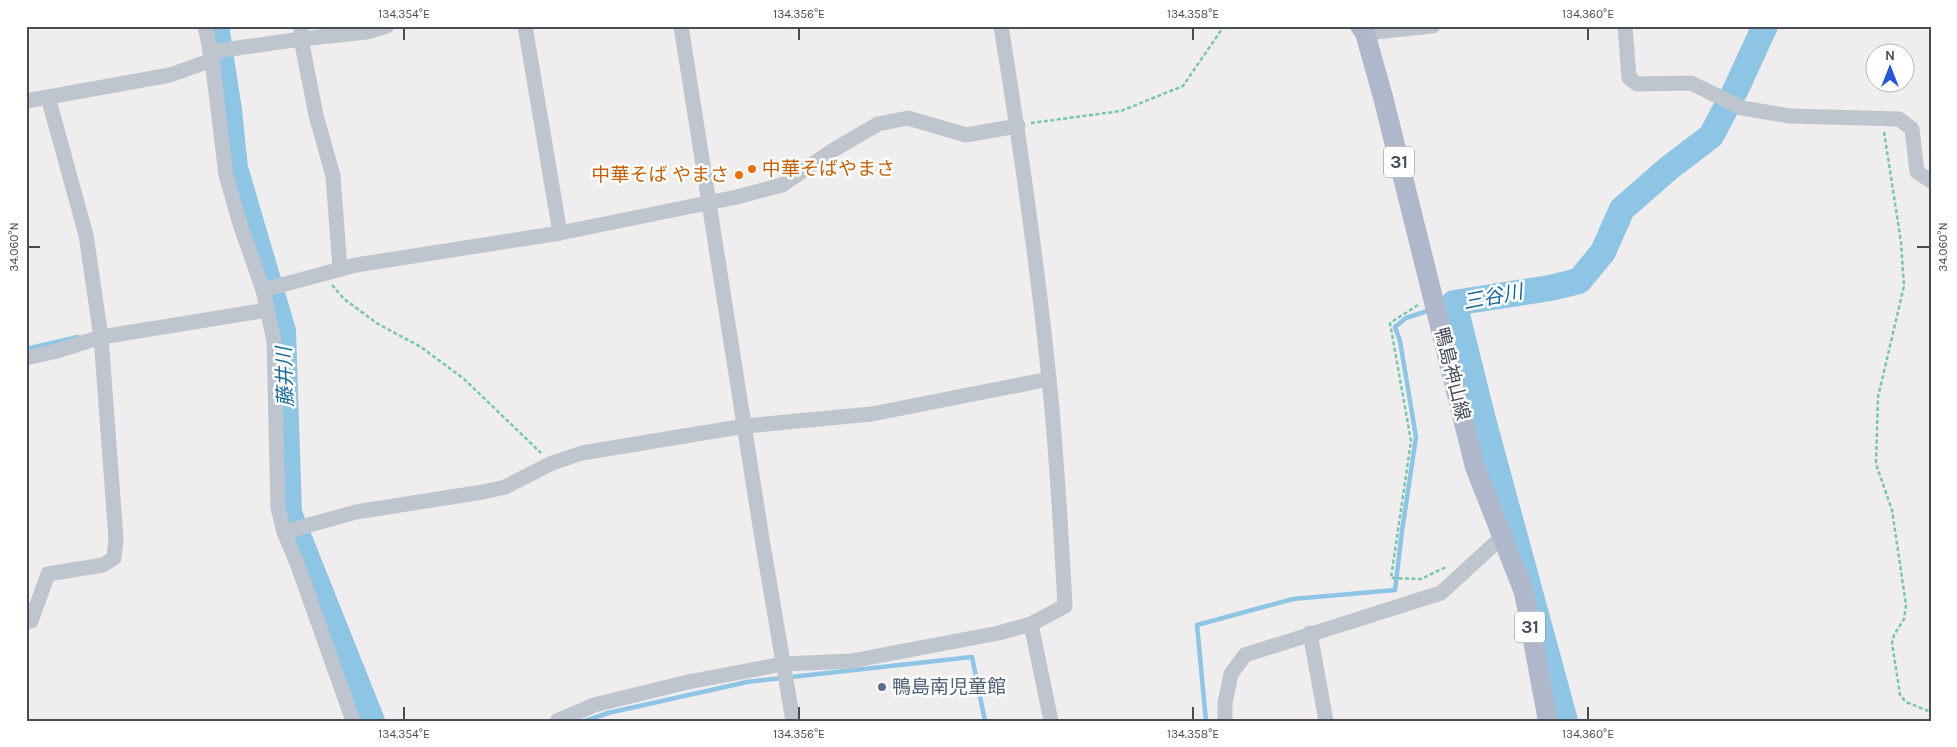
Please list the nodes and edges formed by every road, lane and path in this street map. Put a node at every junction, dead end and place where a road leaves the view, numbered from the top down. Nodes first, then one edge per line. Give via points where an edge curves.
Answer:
1 (205, 26) edge
2 (387, 26) edge
3 (525, 26) edge
4 (681, 26) edge
5 (1001, 26) edge
6 (1224, 26) edge
7 (1433, 26) edge
8 (1625, 26) edge
9 (1362, 29) edge
10 (301, 32) edge
11 (216, 53) junction
12 (48, 97) junction
13 (26, 101) edge
14 (1881, 118) junction
15 (1018, 126) junction
16 (1931, 181) edge
17 (710, 203) junction
18 (560, 233) junction
19 (340, 270) junction
20 (322, 275) junction
21 (269, 289) junction
22 (1434, 303) junction
23 (267, 310) junction
24 (100, 334) junction
25 (26, 358) edge
26 (1049, 379) junction
27 (745, 426) junction
28 (552, 463) junction
29 (290, 530) junction
30 (1503, 536) junction
31 (1406, 578) dead end
32 (26, 622) edge
33 (1031, 624) junction
34 (1310, 633) junction
35 (786, 675) junction
36 (1931, 712) edge
37 (353, 721) edge
38 (557, 721) edge
39 (793, 721) edge
40 (1051, 721) edge
41 (1225, 721) edge
42 (1326, 721) edge
43 (1548, 721) edge

1 - 11 street
2 - 10 street via 368,32
3 - 18 street
4 - 17 street
5 - 15 street
6 - 15 path via 1183,86 1121,111
7 - 9 street
8 - 14 street via 1629,78 1637,84 1691,83 1742,108 1790,116
9 - 22 main road, 鴨島神山線 / 31 via 1383,97
10 - 11 street
10 - 19 street via 316,115 333,176
11 - 12 street via 170,75
11 - 21 street via 226,175 240,224
12 - 13 street
12 - 24 street via 86,235
14 - 16 street via 1899,119 1912,129 1917,172
14 - 36 path via 1901,242 1904,286 1878,397 1876,464 1892,510 1906,605 1904,619 1892,643 1900,695 1906,702
15 - 17 street via 966,135 908,118 878,124 835,148 782,185
15 - 26 street
17 - 18 street
17 - 27 street
18 - 19 street
19 - 20 street
20 - 21 street
20 - 28 path via 344,299 378,324 421,347 464,379
21 - 23 street
22 - 30 main road, 鴨島神山線 / 31 via 1476,467
22 - 31 path via 1390,323 1410,441 1391,578
23 - 24 street
23 - 29 street via 274,341 278,508
24 - 25 street via 57,351
24 - 32 street via 116,539 114,558 103,565 48,574 31,621
26 - 27 street via 872,414
26 - 33 street via 1065,606
27 - 28 street via 582,452
27 - 35 street
28 - 29 street via 498,489 356,512
29 - 37 street via 297,562
30 - 34 street via 1441,593
30 - 43 main road, 鴨島神山線 / 31 via 1524,592
33 - 35 street
33 - 40 street
34 - 41 street via 1245,654 1231,674
34 - 42 street
35 - 38 street via 688,682 603,703
35 - 39 street

